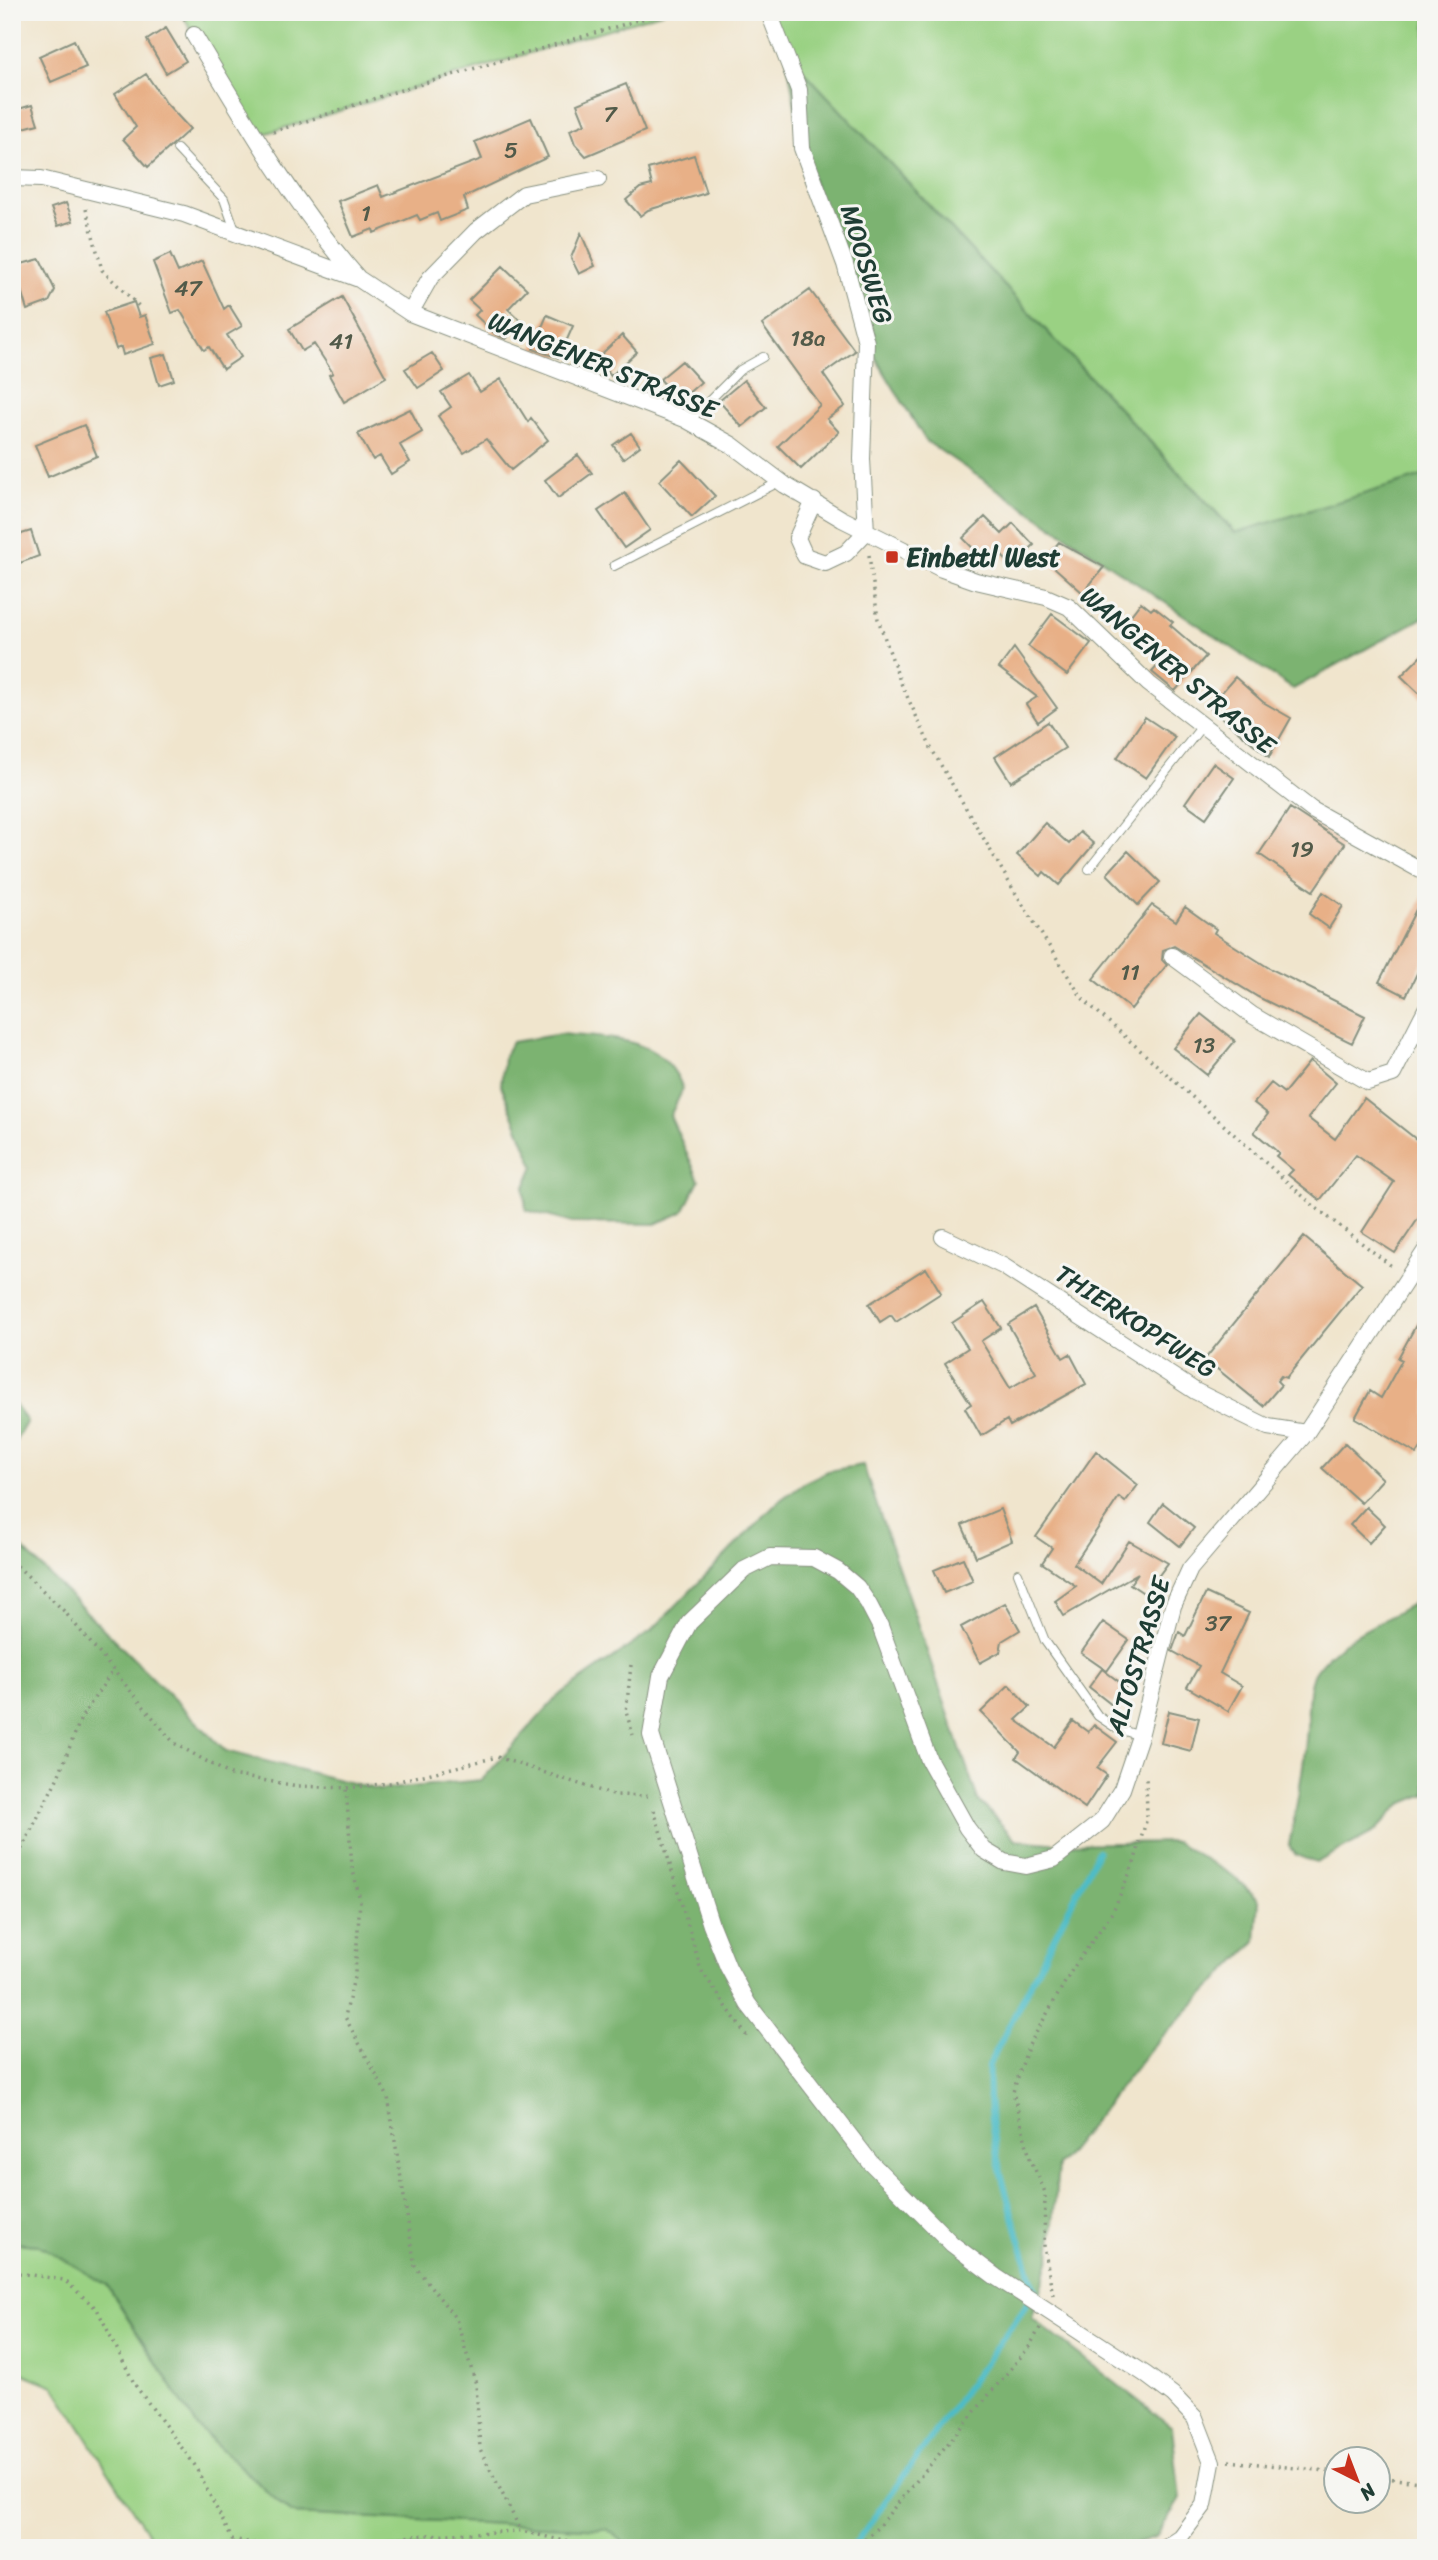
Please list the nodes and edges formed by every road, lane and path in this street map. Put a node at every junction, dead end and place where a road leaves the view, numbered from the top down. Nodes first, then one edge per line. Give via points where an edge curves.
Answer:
1 (666, 12) edge
2 (771, 18) dead end
3 (194, 35) dead end
4 (254, 137) junction
5 (177, 149) dead end
6 (12, 178) edge
7 (598, 179) dead end
8 (81, 189) junction
9 (236, 233) junction
10 (359, 279) junction
11 (141, 308) dead end
12 (410, 313) junction
13 (764, 357) dead end
14 (689, 421) junction
15 (781, 481) junction
16 (814, 501) junction
17 (866, 532) junction
18 (614, 566) dead end
19 (1202, 726) junction
20 (1089, 869) dead end
21 (1426, 873) edge
22 (1172, 956) dead end
23 (1426, 1009) edge
24 (943, 1237) dead end
25 (1426, 1250) edge
26 (1408, 1279) junction
27 (1306, 1433) junction
28 (12, 1561) edge
29 (1018, 1573) dead end
30 (114, 1670) junction
31 (1140, 1736) junction
32 (1132, 1762) junction
33 (346, 1788) junction
34 (650, 1796) dead end
35 (12, 1868) edge
36 (12, 2272) edge
37 (1050, 2310) junction
38 (1212, 2462) junction
39 (1322, 2470) edge
40 (1392, 2479) edge
41 (1426, 2483) edge
42 (521, 2531) junction
43 (280, 2548) edge
44 (596, 2548) edge
45 (855, 2548) edge
46 (1163, 2548) edge

1 - 4 path
2 - 17 street, MOOSWEG via 799,90 802,148 845,264 866,342 862,459
3 - 4 street, WANGENER STRASSE
4 - 10 street, WANGENER STRASSE via 328,243
5 - 9 lane via 224,199
6 - 8 street, WANGENER STRASSE via 41,179
7 - 12 street via 524,194 476,231 430,278
8 - 9 street, WANGENER STRASSE via 184,214
8 - 11 path via 102,270
9 - 10 street, WANGENER STRASSE
10 - 12 street, WANGENER STRASSE
12 - 14 street, WANGENER STRASSE
13 - 14 lane via 740,370
14 - 15 street, WANGENER STRASSE
15 - 16 street, WANGENER STRASSE
15 - 18 lane
16 - 17 street, WANGENER STRASSE
16 - 17 street via 797,538 805,556 825,563 846,553
17 - 19 street, WANGENER STRASSE via 942,569 1069,607 1140,677
17 - 26 path via 878,619 931,748 1082,998 1315,1207
19 - 20 lane
19 - 21 street, WANGENER STRASSE via 1312,810
22 - 23 street via 1252,1016 1368,1082 1393,1074
24 - 27 street, THIERKOPFWEG via 1014,1273 1195,1391 1268,1427
25 - 26 street, ALTOSTRASSE
26 - 27 street, ALTOSTRASSE
27 - 31 street, ALTOSTRASSE via 1190,1569 1173,1606
28 - 30 path via 64,1611
29 - 31 lane via 1045,1641 1098,1716 1115,1728
30 - 33 path via 174,1743 231,1775
30 - 35 path via 81,1718 58,1777
31 - 32 street, ALTOSTRASSE
32 - 37 path via 1146,1775 1147,1818 1134,1863 1113,1911 1028,2047 1013,2092 1030,2158 1045,2192 1044,2247 1053,2291
32 - 37 street, ALTOSTRASSE via 1102,1821 1054,1859 1026,1866 1004,1862 984,1850 929,1760 868,1603 838,1571 814,1558 770,1557 744,1570 689,1623 661,1676 651,1735 711,1925 748,2004 870,2162 909,2204 952,2244
33 - 34 path via 391,1783 497,1757 613,1795
33 - 42 path via 352,1866 360,1900 355,1973 345,2017 388,2097 415,2266 456,2319 477,2384 480,2449
36 - 43 path via 64,2280 97,2309 135,2385 194,2464 232,2539
37 - 38 street, ALTOSTRASSE via 1172,2395 1195,2417
37 - 45 path via 1029,2347 877,2528
38 - 39 path via 1250,2461
38 - 46 street via 1205,2505 1180,2537
40 - 41 path
42 - 43 path
42 - 44 path

